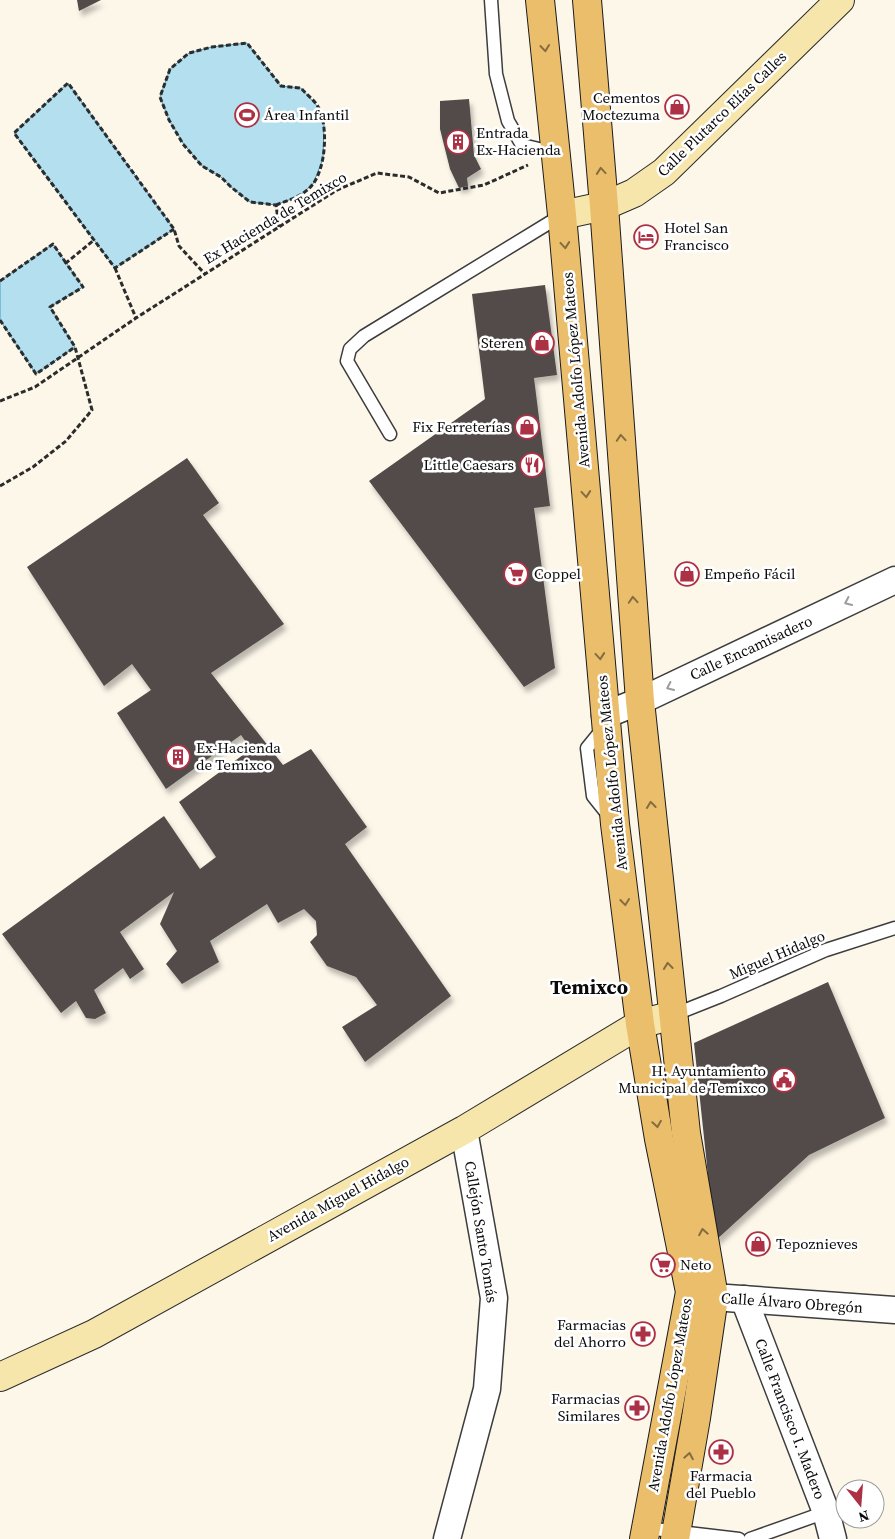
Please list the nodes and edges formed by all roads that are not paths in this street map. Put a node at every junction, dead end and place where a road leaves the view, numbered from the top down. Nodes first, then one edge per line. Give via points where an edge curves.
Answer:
1 (491, 0) edge
2 (540, 0) edge
3 (586, 0) edge
4 (840, 0) edge
5 (556, 153) junction
6 (604, 206) junction
7 (562, 215) junction
8 (390, 434) dead end
9 (894, 584) edge
10 (640, 701) junction
11 (606, 719) junction
12 (895, 928) edge
13 (673, 1015) junction
14 (640, 1024) junction
15 (464, 1130) junction
16 (702, 1295) junction
17 (744, 1299) junction
18 (895, 1310) edge
19 (0, 1377) edge
20 (826, 1512) junction
21 (645, 1534) edge
22 (675, 1535) edge
23 (447, 1539) edge
24 (739, 1539) edge
25 (750, 1539) edge
26 (833, 1539) edge

1 - 5 lane via 496,74 508,122 522,146
2 -> 5 main road, Avenida Adolfo López Mateos
6 -> 3 main road, Avenida Adolfo López Mateos
4 - 6 street, Calle Plutarco Elías Calles via 664,172 634,193
5 - 7 main road, Avenida Adolfo López Mateos
6 - 7 street, Calle Plutarco Elías Calles
10 -> 6 main road, Avenida Adolfo López Mateos
7 - 8 lane via 364,336 350,349 347,360
7 -> 11 main road, Avenida Adolfo López Mateos
9 -> 10 street, Calle Encamisadero
10 - 11 street, Calle Encamisadero
13 -> 10 main road, Avenida Adolfo López Mateos
11 -> 14 main road, Avenida Adolfo López Mateos via 615,824
12 - 13 lane, Miguel Hidalgo via 826,950
13 - 14 street, Avenida Miguel Hidalgo
16 -> 13 main road, Avenida Adolfo López Mateos
14 - 15 street, Avenida Miguel Hidalgo
14 -> 16 main road, Avenida Adolfo López Mateos via 659,1139
15 - 19 street, Avenida Miguel Hidalgo via 94,1334
15 - 23 street, Callejón Santo Tomás via 494,1298 487,1389
16 - 17 street, Calle Álvaro Obregón
16 - 21 main road, Avenida Adolfo López Mateos
22 -> 16 main road, Avenida Adolfo López Mateos via 696,1418
17 - 18 street, Calle Álvaro Obregón
17 - 20 street, Calle Francisco I. Madero
20 - 25 lane
20 - 26 street, Calle Francisco I. Madero
21 - 22 lane
22 - 24 lane

